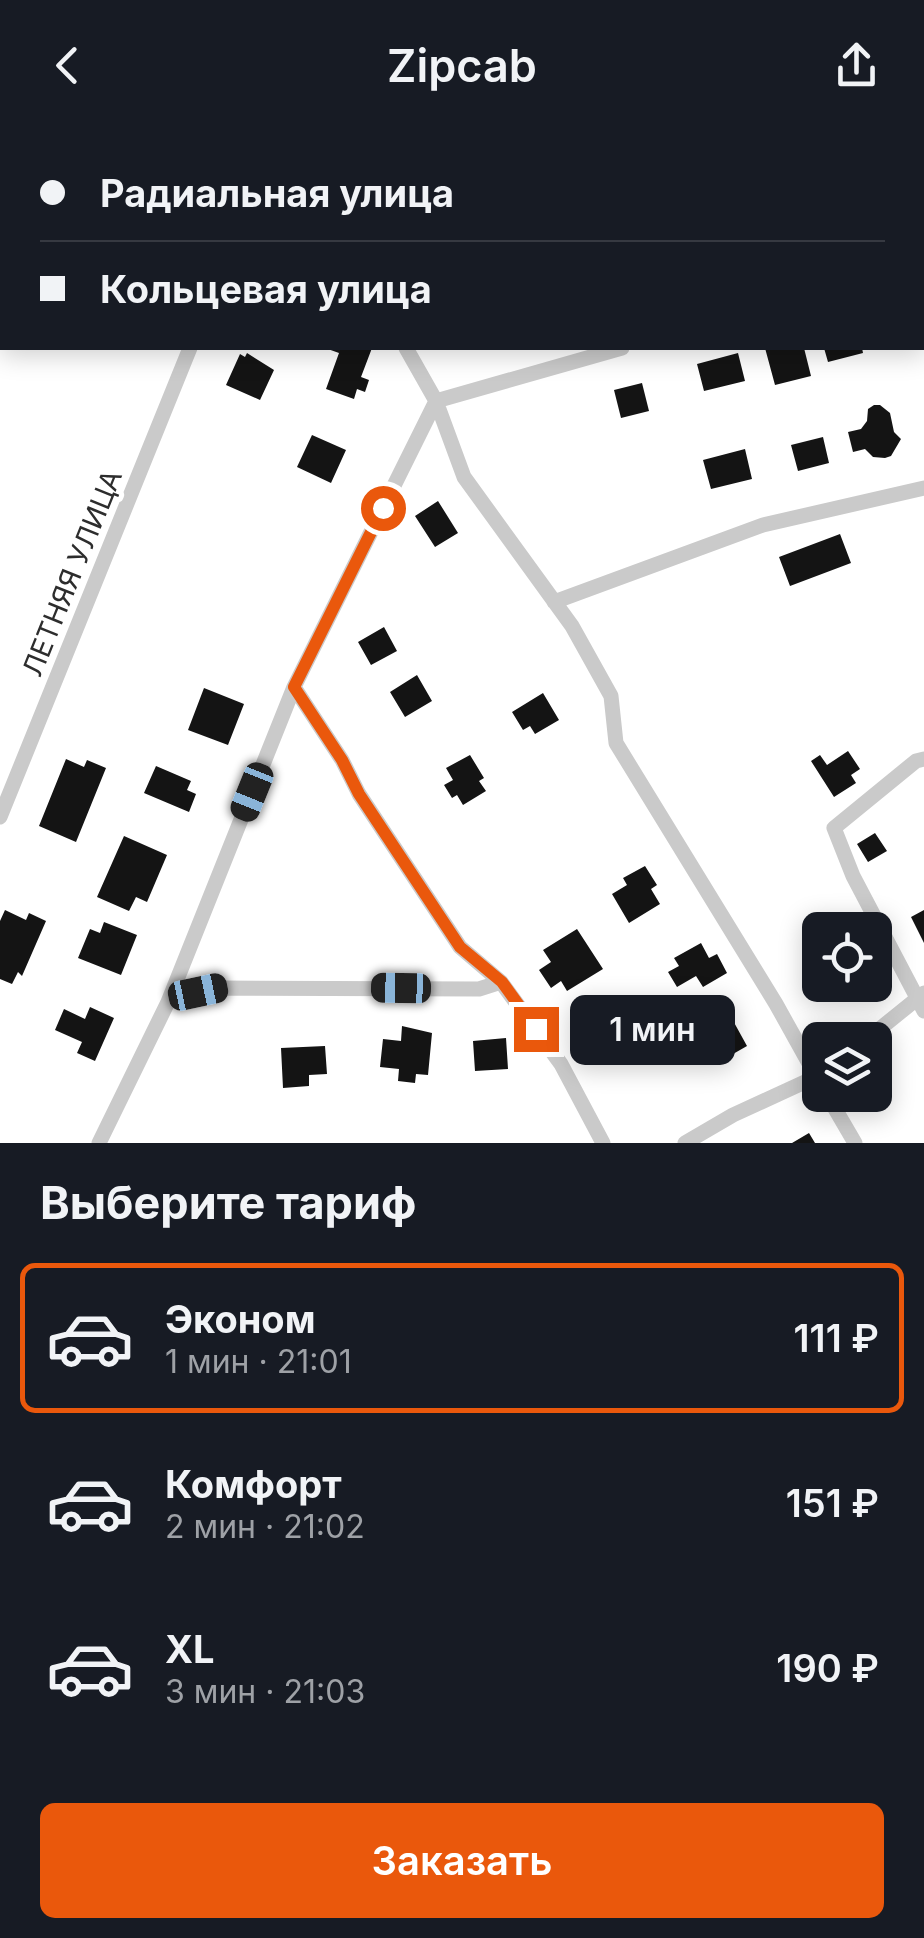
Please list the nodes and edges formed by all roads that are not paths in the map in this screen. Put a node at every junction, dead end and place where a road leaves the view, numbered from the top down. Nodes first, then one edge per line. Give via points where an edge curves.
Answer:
1 (189, 350) edge
2 (407, 350) edge
3 (615, 350) edge
4 (436, 400) junction
5 (924, 488) edge
6 (554, 602) junction
7 (294, 687) junction
8 (924, 760) edge
9 (0, 817) edge
10 (502, 982) junction
11 (922, 1000) edge
12 (168, 1002) junction
13 (891, 1022) edge
14 (802, 1049) edge
15 (802, 1085) edge
16 (837, 1112) edge
17 (100, 1143) edge
18 (603, 1143) edge
19 (685, 1143) edge
20 (855, 1143) edge

1 - 9 street, ЛЕТНЯЯ УЛИЦА
2 - 4 street
3 - 4 street
4 - 6 street via 464,477
4 - 7 street
5 - 6 street via 763,526
6 - 14 street via 611,696 616,743
7 - 10 street via 460,947
7 - 12 street
8 - 11 street via 834,828
10 - 12 street via 479,990 219,988
10 - 18 street via 561,1064
11 - 13 street
12 - 17 street
15 - 19 street
16 - 20 street

